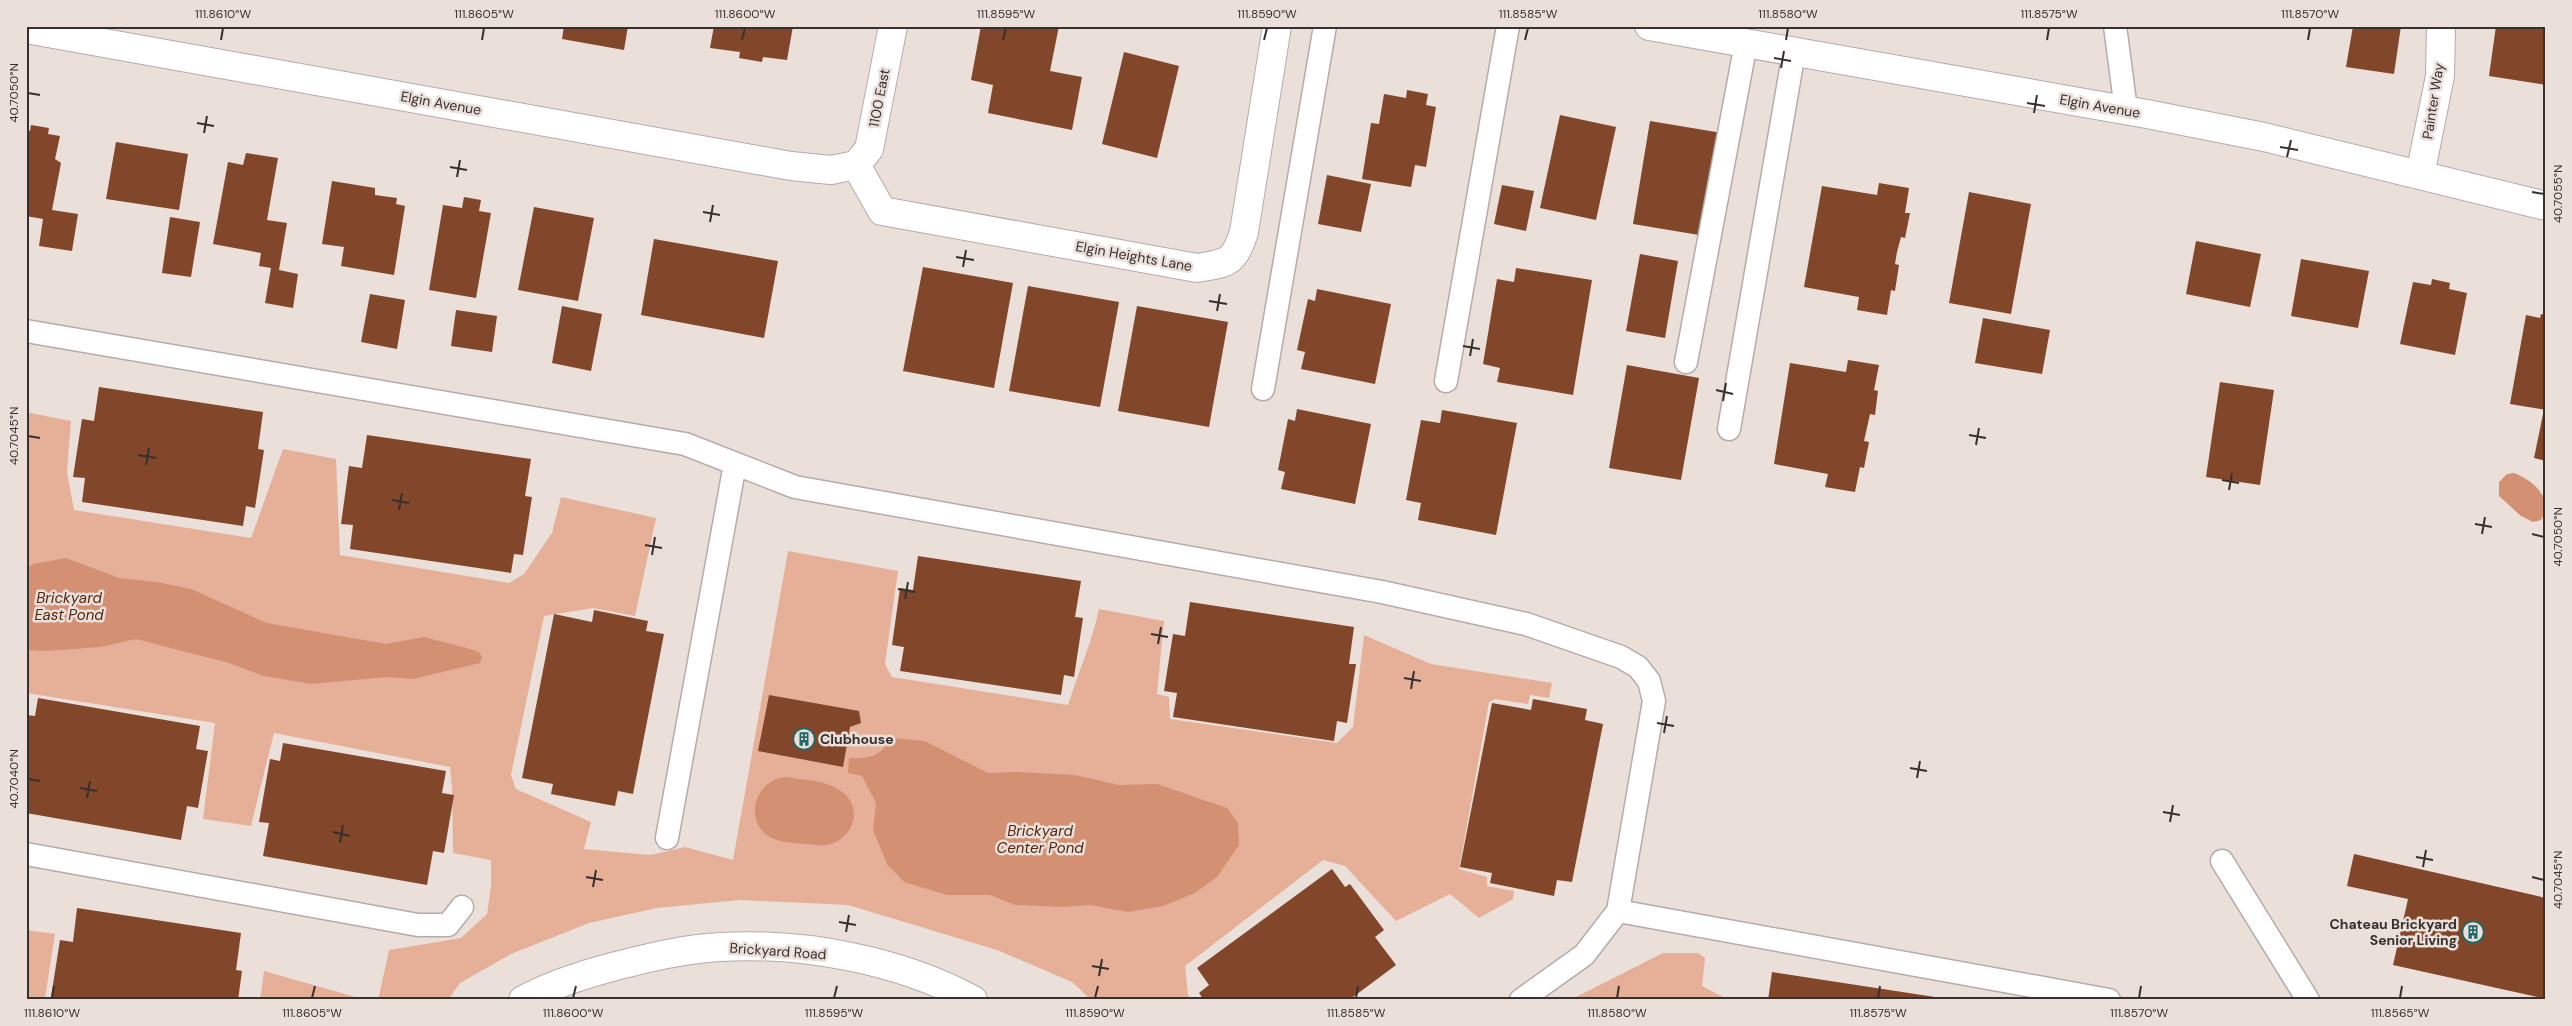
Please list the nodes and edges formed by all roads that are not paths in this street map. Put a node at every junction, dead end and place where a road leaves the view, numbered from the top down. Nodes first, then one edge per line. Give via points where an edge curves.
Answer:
1 (893, 26) edge
2 (1277, 26) edge
3 (1325, 26) edge
4 (1508, 26) edge
5 (1649, 26) edge
6 (2115, 26) edge
7 (2441, 26) edge
8 (26, 29) edge
9 (1746, 43) junction
10 (1794, 52) junction
11 (2126, 110) junction
12 (856, 165) junction
13 (2420, 174) junction
14 (2546, 206) edge
15 (26, 331) edge
16 (1686, 362) dead end
17 (1446, 381) dead end
18 (1263, 389) dead end
19 (1729, 429) dead end
20 (735, 464) junction
21 (667, 838) dead end
22 (26, 854) edge
23 (2222, 861) dead end
24 (462, 907) dead end
25 (1618, 911) junction
26 (523, 1000) edge
27 (973, 1000) edge
28 (1521, 1000) edge
29 (2109, 1000) edge
30 (2308, 1000) edge

1 - 12 street, 1100 East via 869,149
2 - 12 street, Elgin Heights Lane via 1244,232 1237,253 1222,264 1197,268 882,211
3 - 18 lane
4 - 17 lane
5 - 9 street, Elgin Avenue
6 - 11 lane
7 - 13 street, Painter Way via 2440,76
8 - 12 street, Elgin Avenue via 791,166 831,170
9 - 10 street, Elgin Avenue
9 - 16 lane
10 - 11 street, Elgin Avenue
10 - 19 lane
11 - 13 street, Elgin Avenue
13 - 14 street, Elgin Avenue
15 - 20 lane via 685,444
20 - 21 lane
20 - 25 lane via 795,487 1382,592 1526,624 1621,657 1638,667 1649,681 1654,701
22 - 24 lane via 418,925 448,925
23 - 30 lane
25 - 28 lane via 1584,955
25 - 29 lane
26 - 27 street, Brickyard Road via 582,975 658,955 720,947 782,948 855,957 913,974

